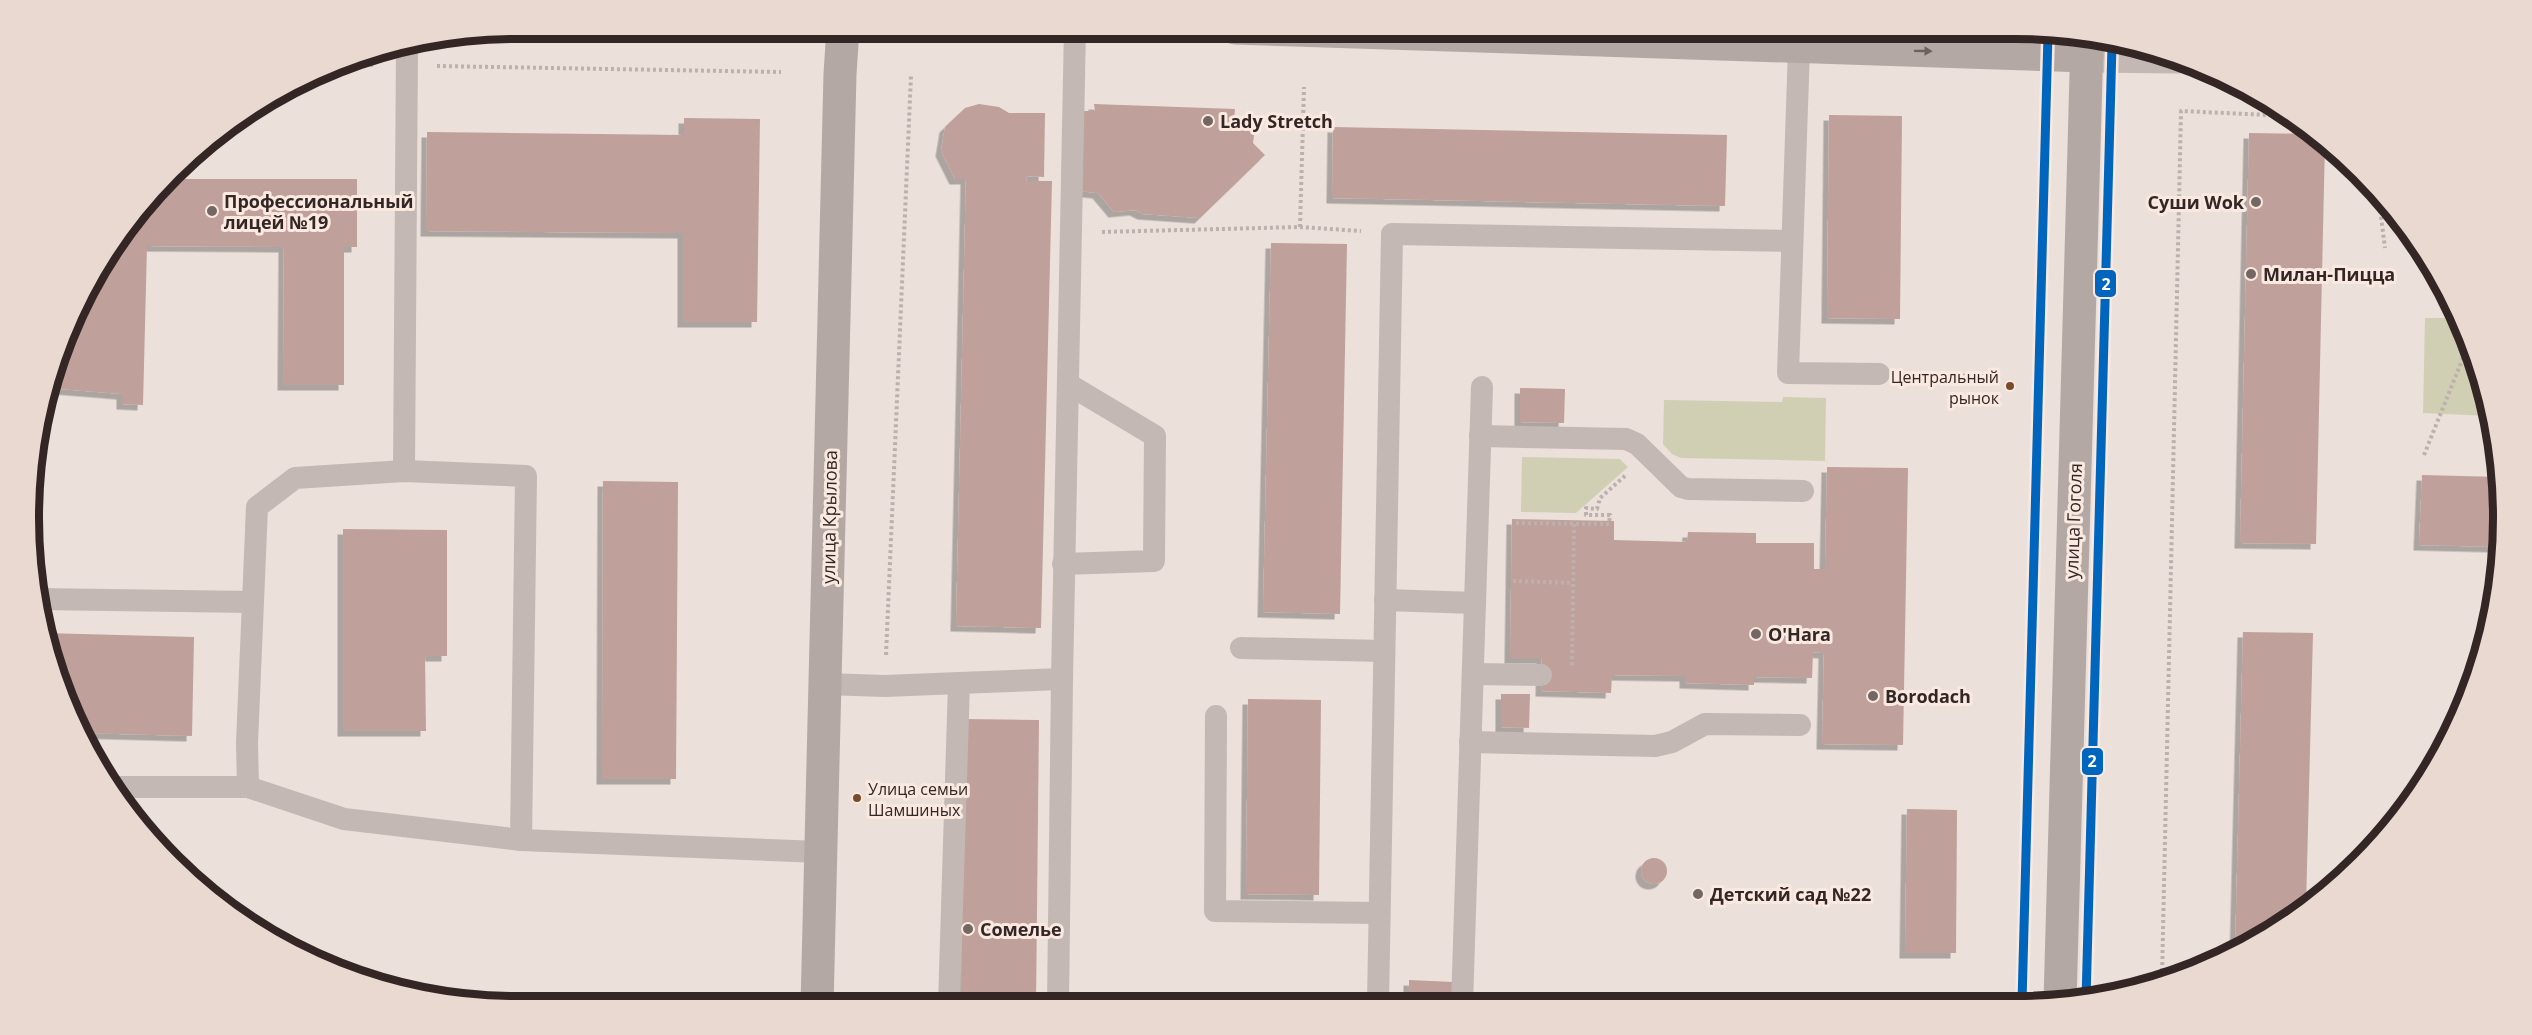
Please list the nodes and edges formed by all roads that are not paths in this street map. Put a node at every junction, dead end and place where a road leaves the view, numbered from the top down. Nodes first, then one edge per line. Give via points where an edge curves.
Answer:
1 (842, 39) edge
2 (1076, 39) edge
3 (1545, 39) edge
4 (1799, 48) junction
5 (2087, 48) edge
6 (2123, 52) edge
7 (407, 56) edge
8 (1792, 241) junction
9 (1879, 374) road end
10 (1068, 384) junction
11 (1482, 387) dead end
12 (1480, 436) junction
13 (404, 471) junction
14 (1803, 491) dead end
15 (1063, 564) junction
16 (46, 598) edge
17 (1385, 600) junction
18 (252, 602) junction
19 (1475, 603) junction
20 (1241, 648) dead end
21 (1384, 651) junction
22 (1473, 674) junction
23 (1541, 675) dead end
24 (1062, 679) junction
25 (959, 683) junction
26 (825, 684) junction
27 (1216, 716) dead end
28 (1800, 725) dead end
29 (1470, 742) junction
30 (123, 787) edge
31 (248, 787) junction
32 (521, 840) junction
33 (820, 852) junction
34 (1379, 913) junction
35 (2060, 994) edge
36 (817, 996) edge
37 (949, 996) edge
38 (1058, 996) edge
39 (1378, 996) edge
40 (1462, 996) edge

1 - 26 street, улица Крылова
2 - 10 lane
3 - 4 street
4 -> 5 street
4 - 8 lane
5 - 6 street
5 - 35 street, улица Гоголя
7 - 13 lane
8 - 9 lane via 1788,373
8 - 17 lane via 1392,234
10 - 15 lane
10 - 15 lane via 1155,436 1154,561
11 - 12 lane
12 - 14 lane via 1626,439 1637,444 1677,484 1688,489
12 - 19 lane
13 - 18 lane via 295,478 257,507
13 - 32 lane via 526,476
15 - 24 lane
16 - 18 lane
17 - 19 lane
17 - 21 lane
18 - 31 lane
19 - 22 lane
20 - 21 lane
21 - 34 lane
22 - 23 lane
22 - 29 lane
24 - 25 lane
24 - 38 lane
25 - 26 lane
25 - 37 lane
26 - 33 street, улица Крылова
27 - 34 lane via 1215,911
28 - 29 lane via 1711,723 1655,746
29 - 40 lane
30 - 31 lane
31 - 32 lane via 344,819
32 - 33 lane
33 - 36 street, улица Крылова
34 - 39 lane

